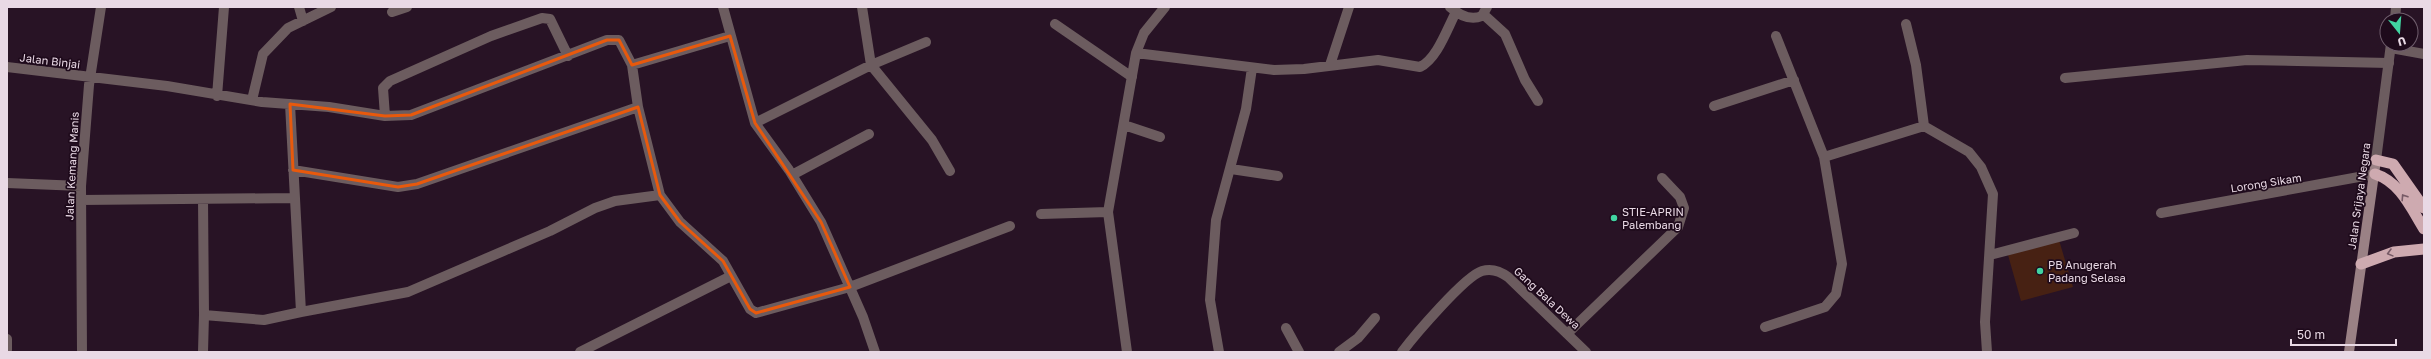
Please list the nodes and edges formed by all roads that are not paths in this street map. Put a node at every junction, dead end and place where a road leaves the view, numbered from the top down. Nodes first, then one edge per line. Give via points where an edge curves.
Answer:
1 (101, 7) edge
2 (224, 7) edge
3 (299, 7) edge
4 (331, 7) edge
5 (407, 7) edge
6 (723, 7) edge
7 (862, 7) edge
8 (1165, 7) edge
9 (1349, 7) edge
10 (1453, 10) edge
11 (1485, 11) edge
12 (392, 12) dead end
13 (303, 21) junction
14 (1055, 24) dead end
15 (1906, 24) dead end
16 (730, 36) junction
17 (1776, 36) dead end
18 (926, 42) dead end
19 (2391, 52) edge
20 (1136, 53) junction
21 (568, 56) junction
22 (2390, 63) junction
23 (632, 65) junction
24 (871, 65) junction
25 (1330, 65) junction
26 (7, 67) edge
27 (1252, 68) junction
28 (1132, 77) junction
29 (90, 78) junction
30 (2065, 78) dead end
31 (1794, 80) junction
32 (217, 96) junction
33 (252, 100) junction
34 (1538, 101) dead end
35 (290, 104) junction
36 (1714, 106) dead end
37 (638, 107) junction
38 (385, 116) junction
39 (755, 123) junction
40 (1124, 125) junction
41 (1924, 126) junction
42 (869, 134) dead end
43 (1160, 137) dead end
44 (1824, 157) junction
45 (2376, 160) junction
46 (1231, 169) junction
47 (293, 170) junction
48 (950, 170) dead end
49 (2376, 174) junction
50 (792, 175) junction
51 (1278, 176) dead end
52 (1662, 178) dead end
53 (7, 183) edge
54 (80, 186) junction
55 (660, 195) junction
56 (295, 198) junction
57 (203, 199) junction
58 (80, 200) junction
59 (2423, 203) edge
60 (1108, 212) junction
61 (2161, 213) dead end
62 (1041, 214) dead end
63 (1010, 226) dead end
64 (2424, 229) edge
65 (2074, 233) dead end
66 (2424, 249) edge
67 (1990, 255) junction
68 (2361, 264) junction
69 (731, 276) junction
70 (850, 288) junction
71 (301, 312) junction
72 (204, 315) junction
73 (1375, 318) dead end
74 (1286, 328) dead end
75 (1765, 328) dead end
76 (1568, 333) junction
77 (7, 339) edge
78 (7, 350) edge
79 (82, 352) edge
80 (203, 352) edge
81 (580, 352) edge
82 (875, 352) edge
83 (1127, 352) edge
84 (1219, 352) edge
85 (1299, 352) edge
86 (1339, 352) edge
87 (1402, 352) edge
88 (1586, 352) edge
89 (1987, 352) edge
90 (2350, 352) edge

1 - 29 street, Jalan Kemang Manis
2 - 32 street
3 - 13 street
4 - 13 street
5 - 12 street
6 - 16 street
7 - 24 street
8 - 20 street via 1144,33
9 - 25 street
10 - 11 street via 1468,18 1479,17
10 - 25 street via 1434,53 1426,64 1420,67 1378,60
11 - 34 street via 1505,34 1525,80
13 - 33 street via 288,28 263,54
14 - 28 street
15 - 41 street via 1916,65
16 - 23 street
16 - 39 street
17 - 31 street
18 - 24 street
19 - 22 street, Jalan Srijaya Negara
20 - 27 street
20 - 28 street
21 - 23 street, Jalan Binjai via 615,39 619,40
21 - 38 street, Jalan Binjai via 489,83 455,100 411,115
21 - 38 street via 550,19 542,18 491,36 390,80 383,88
22 - 30 street via 2247,60
22 - 45 street, Jalan Srijaya Negara
23 - 37 street
24 - 39 street
24 - 48 street via 932,140
25 - 27 street via 1296,69
26 - 29 street, Jalan Binjai
27 - 46 street via 1246,109
28 - 40 street
29 - 32 street, Jalan Binjai via 167,86
29 - 54 street, Jalan Kemang Manis
31 - 36 street
31 - 44 street
32 - 33 street, Jalan Binjai
33 - 35 street, Jalan Binjai
35 - 38 street, Jalan Binjai
35 - 47 street
37 - 47 street via 417,184 398,187
37 - 55 street
39 - 50 street
40 - 43 street
40 - 60 street
41 - 44 street
41 - 67 street via 1969,152 1981,167 1993,194
42 - 50 street
44 - 75 street via 1842,264 1836,294 1825,307
45 - 49 main road, Jalan Srijaya Negara
45 - 59 highway via 2393,164
46 - 51 street
46 - 84 street via 1216,220 1211,271 1210,300
47 - 56 street
49 - 61 street, Lorong Sikam
64 -> 49 highway via 2398,189 2387,178
49 - 68 main road, Jalan Srijaya Negara
50 - 70 street via 821,222
52 - 76 street via 1680,197 1684,208 1678,227
53 - 54 street
54 - 58 street, Jalan Kemang Manis
55 - 69 street via 680,222 723,261
55 - 71 street via 615,201 595,208 550,231 408,292
56 - 57 street
56 - 71 street
57 - 58 street
57 - 72 street
58 - 79 street, Jalan Kemang Manis
60 - 62 street
60 - 83 street
63 - 70 street
65 - 67 street
66 -> 68 highway via 2394,252
67 - 89 street via 1985,322
68 - 90 main road, Jalan Srijaya Negara
69 - 70 street via 750,309 756,313
69 - 81 street
70 - 82 street
71 - 72 street via 264,320
72 - 80 street
73 - 86 street via 1358,338
74 - 85 street
76 - 87 street, Gang Bala Dewa via 1508,277 1499,271 1490,270 1472,276
76 - 88 street, Gang Bala Dewa
77 - 78 street

